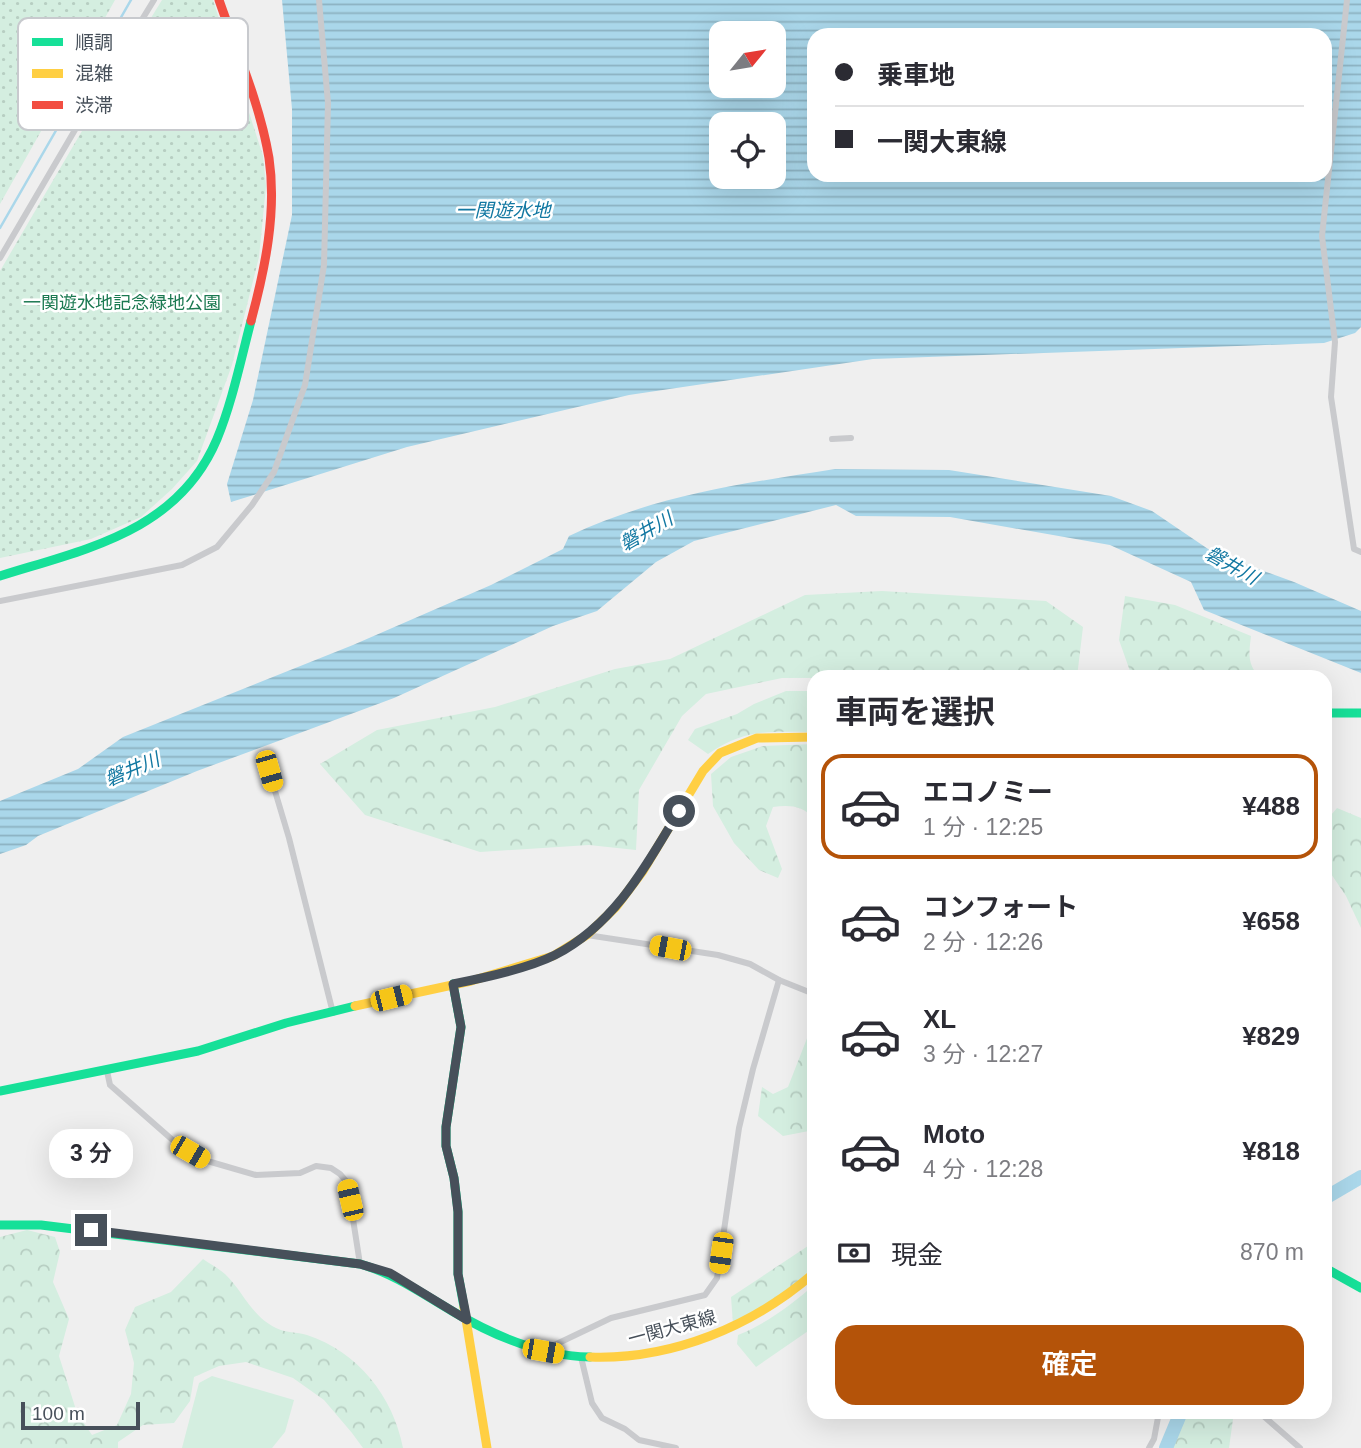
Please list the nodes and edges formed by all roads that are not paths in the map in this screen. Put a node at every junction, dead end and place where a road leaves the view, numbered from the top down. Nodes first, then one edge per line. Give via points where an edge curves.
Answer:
1 (154, 0) edge
2 (219, 0) edge
3 (319, 0) edge
4 (1347, 0) edge
5 (143, 18) edge
6 (225, 18) edge
7 (248, 88) edge
8 (75, 130) edge
9 (1332, 142) edge
10 (1328, 182) edge
11 (0, 258) edge
12 (851, 438) dead end
13 (832, 439) dead end
14 (1361, 552) edge
15 (0, 576) edge
16 (0, 601) edge
17 (1332, 713) edge
18 (1361, 713) edge
19 (807, 737) edge
20 (269, 771) dead end
21 (587, 935) junction
22 (779, 980) junction
23 (453, 984) junction
24 (807, 991) edge
25 (333, 1013) junction
26 (107, 1071) junction
27 (0, 1091) edge
28 (0, 1225) edge
29 (360, 1264) junction
30 (1332, 1272) edge
31 (807, 1279) edge
32 (1361, 1288) edge
33 (467, 1320) junction
34 (543, 1351) junction
35 (581, 1357) junction
36 (1158, 1419) edge
37 (1267, 1419) edge
38 (655, 1446) edge
39 (487, 1448) edge
40 (676, 1448) edge
41 (1149, 1448) edge
42 (1300, 1448) edge

1 - 5 street
2 - 6 street
3 - 16 street via 328,103 324,265 305,384 274,472 234,529 200,557 182,565
4 - 9 street
7 - 15 street via 271,177 265,258 215,444 179,494 119,538
8 - 11 street
10 - 14 street via 1322,236 1335,342 1331,397 1354,549
12 - 13 street
17 - 18 street
19 - 21 street via 757,738 720,752 703,771 617,907
20 - 25 street
21 - 22 street via 718,955 750,964
21 - 23 street via 553,956
22 - 24 street
22 - 34 street via 739,1128 717,1278 705,1295 611,1318
23 - 25 street
23 - 33 street via 461,1027 446,1146 454,1178 458,1274
25 - 26 street
26 - 27 street
26 - 29 street via 110,1085 176,1143 204,1160 256,1175 300,1173 316,1166 340,1174 346,1181
28 - 29 street, 一関大東線 via 128,1234
29 - 33 street, 一関大東線 via 390,1273
30 - 32 street
31 - 35 street, 一関大東線 via 772,1307 708,1337 625,1357
33 - 34 street, 一関大東線
33 - 39 street
34 - 35 street, 一関大東線
35 - 38 street via 592,1403 603,1418
36 - 41 street
37 - 42 street
38 - 40 street

